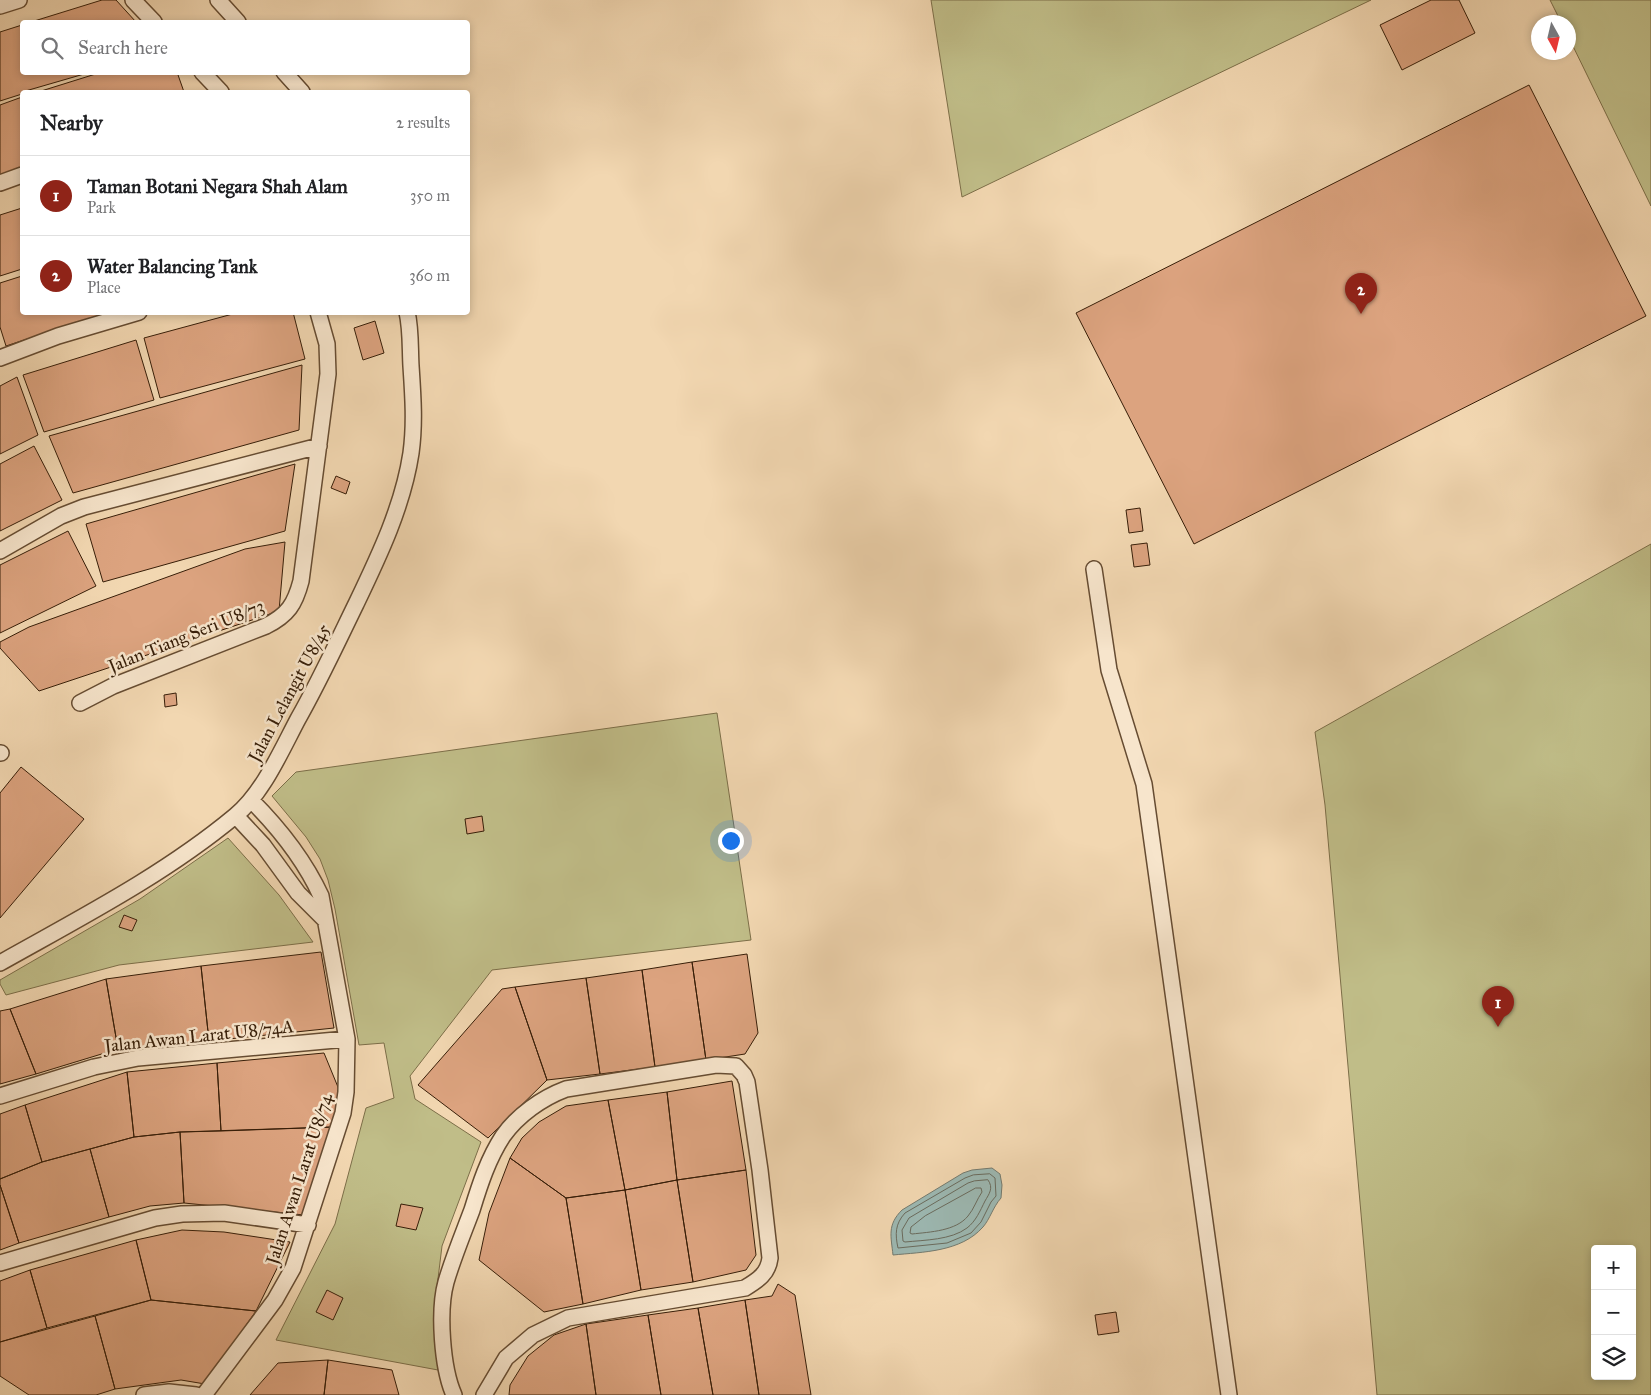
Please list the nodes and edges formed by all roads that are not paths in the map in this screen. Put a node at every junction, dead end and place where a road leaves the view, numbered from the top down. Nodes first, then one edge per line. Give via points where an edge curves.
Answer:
1 (19, 0) edge
2 (133, 0) edge
3 (218, 0) edge
4 (0, 6) edge
5 (152, 20) edge
6 (236, 20) edge
7 (205, 75) edge
8 (286, 75) edge
9 (220, 90) edge
10 (295, 90) edge
11 (20, 176) edge
12 (0, 183) edge
13 (129, 315) edge
14 (319, 315) edge
15 (407, 315) edge
16 (0, 358) edge
17 (319, 446) junction
18 (0, 551) edge
19 (1094, 568) dead end
20 (80, 703) dead end
21 (251, 800) junction
22 (236, 816) junction
23 (325, 920) junction
24 (0, 963) edge
25 (347, 1039) junction
26 (0, 1096) edge
27 (308, 1225) junction
28 (0, 1263) edge
29 (144, 1395) edge
30 (196, 1395) edge
31 (204, 1395) edge
32 (454, 1395) edge
33 (484, 1395) edge
34 (1229, 1395) edge

1 - 4 street
2 - 5 street
3 - 6 street
7 - 9 street
8 - 10 street
11 - 12 street
13 - 16 street via 58,336
14 - 17 street, Jalan Tiang Seri U8/73 via 329,363
15 - 21 street, Jalan Lelangit U8/45 via 414,421 411,454 402,492 382,546 322,675
17 - 18 street via 74,511
17 - 20 street, Jalan Tiang Seri U8/73 via 301,581 284,615 266,626 113,686
19 - 34 street via 1109,670 1144,784
21 - 22 street, Jalan Lelangit U8/45
21 - 23 street, Jalan Awan Larat U8/74 via 278,829 310,875 321,896
22 - 23 street via 298,893
22 - 24 street, Jalan Lelangit U8/45 via 140,883
23 - 25 street, Jalan Awan Larat U8/74
25 - 26 street, Jalan Awan Larat U8/74A via 138,1058 94,1067
25 - 27 street, Jalan Awan Larat U8/74 via 346,1101
27 - 28 street via 224,1213 182,1214 155,1218
27 - 31 street, Jalan Awan Larat U8/74 via 292,1268 275,1300
29 - 30 street via 169,1392
32 - 33 street via 444,1351 442,1319 446,1284 489,1161 504,1135 530,1109 566,1088 716,1065 736,1066 747,1082 760,1170 770,1258 765,1273 745,1288 568,1318 533,1335 506,1358

